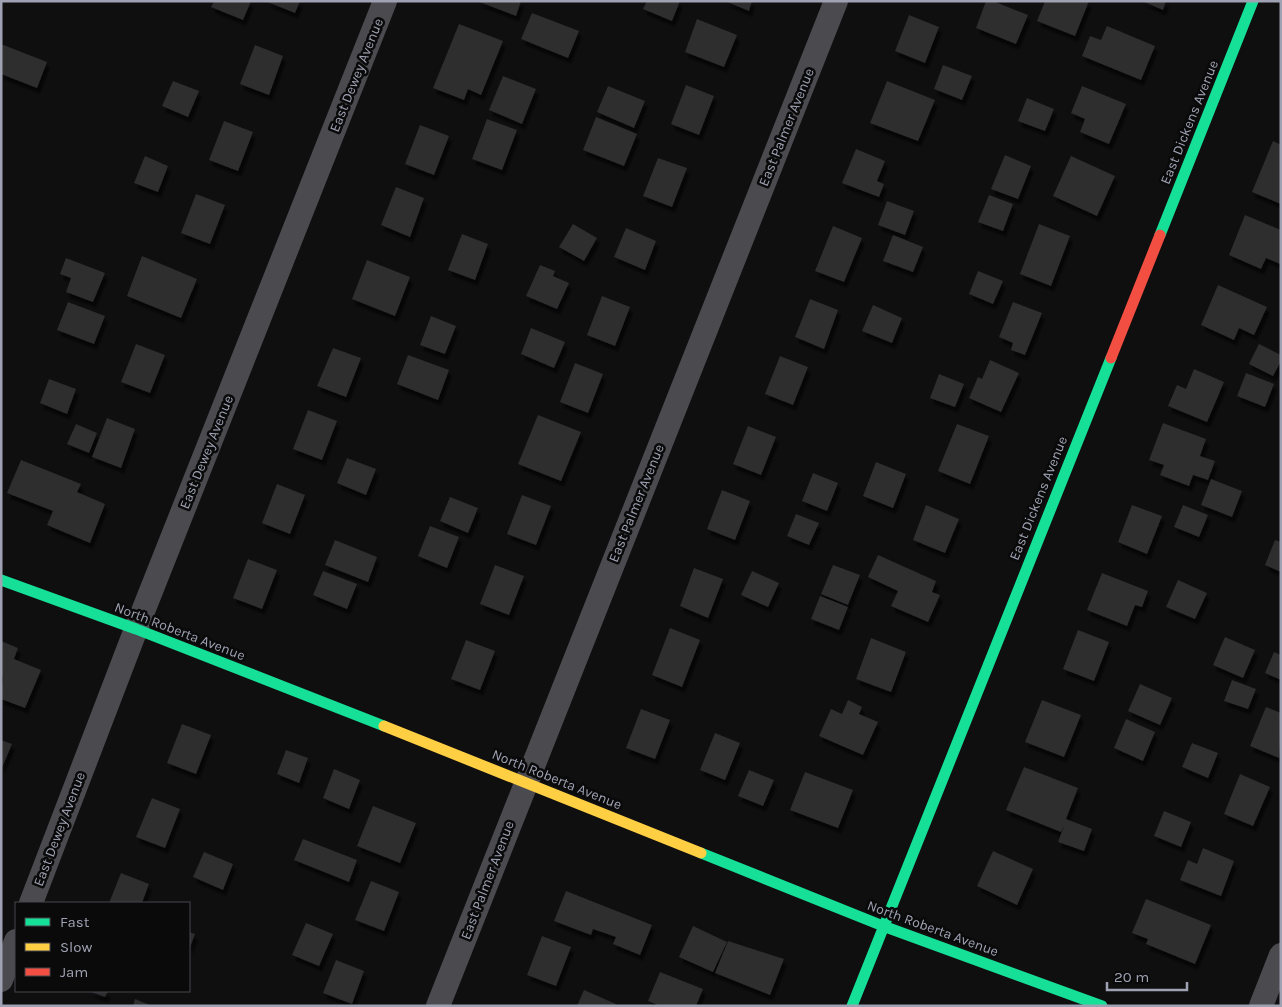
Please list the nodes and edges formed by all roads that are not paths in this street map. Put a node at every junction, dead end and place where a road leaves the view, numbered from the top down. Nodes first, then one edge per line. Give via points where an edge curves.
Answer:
1 (385, 1) edge
2 (836, 1) edge
3 (1253, 1) edge
4 (1, 580) edge
5 (136, 629) junction
6 (526, 782) junction
7 (31, 902) edge
8 (883, 926) junction
9 (15, 944) edge
10 (1281, 955) edge
11 (1, 980) edge
12 (438, 1006) edge
13 (852, 1006) edge
14 (1102, 1006) edge
15 (1260, 1006) edge

1 - 5 street, East Dewey Avenue
2 - 6 street, East Palmer Avenue
3 - 8 street, East Dickens Avenue
4 - 5 street, North Roberta Avenue
5 - 6 street, North Roberta Avenue
5 - 7 street, East Dewey Avenue
6 - 8 street, North Roberta Avenue
6 - 12 street, East Palmer Avenue
8 - 13 street, East Dickens Avenue
8 - 14 street, North Roberta Avenue
9 - 11 street
10 - 15 street

